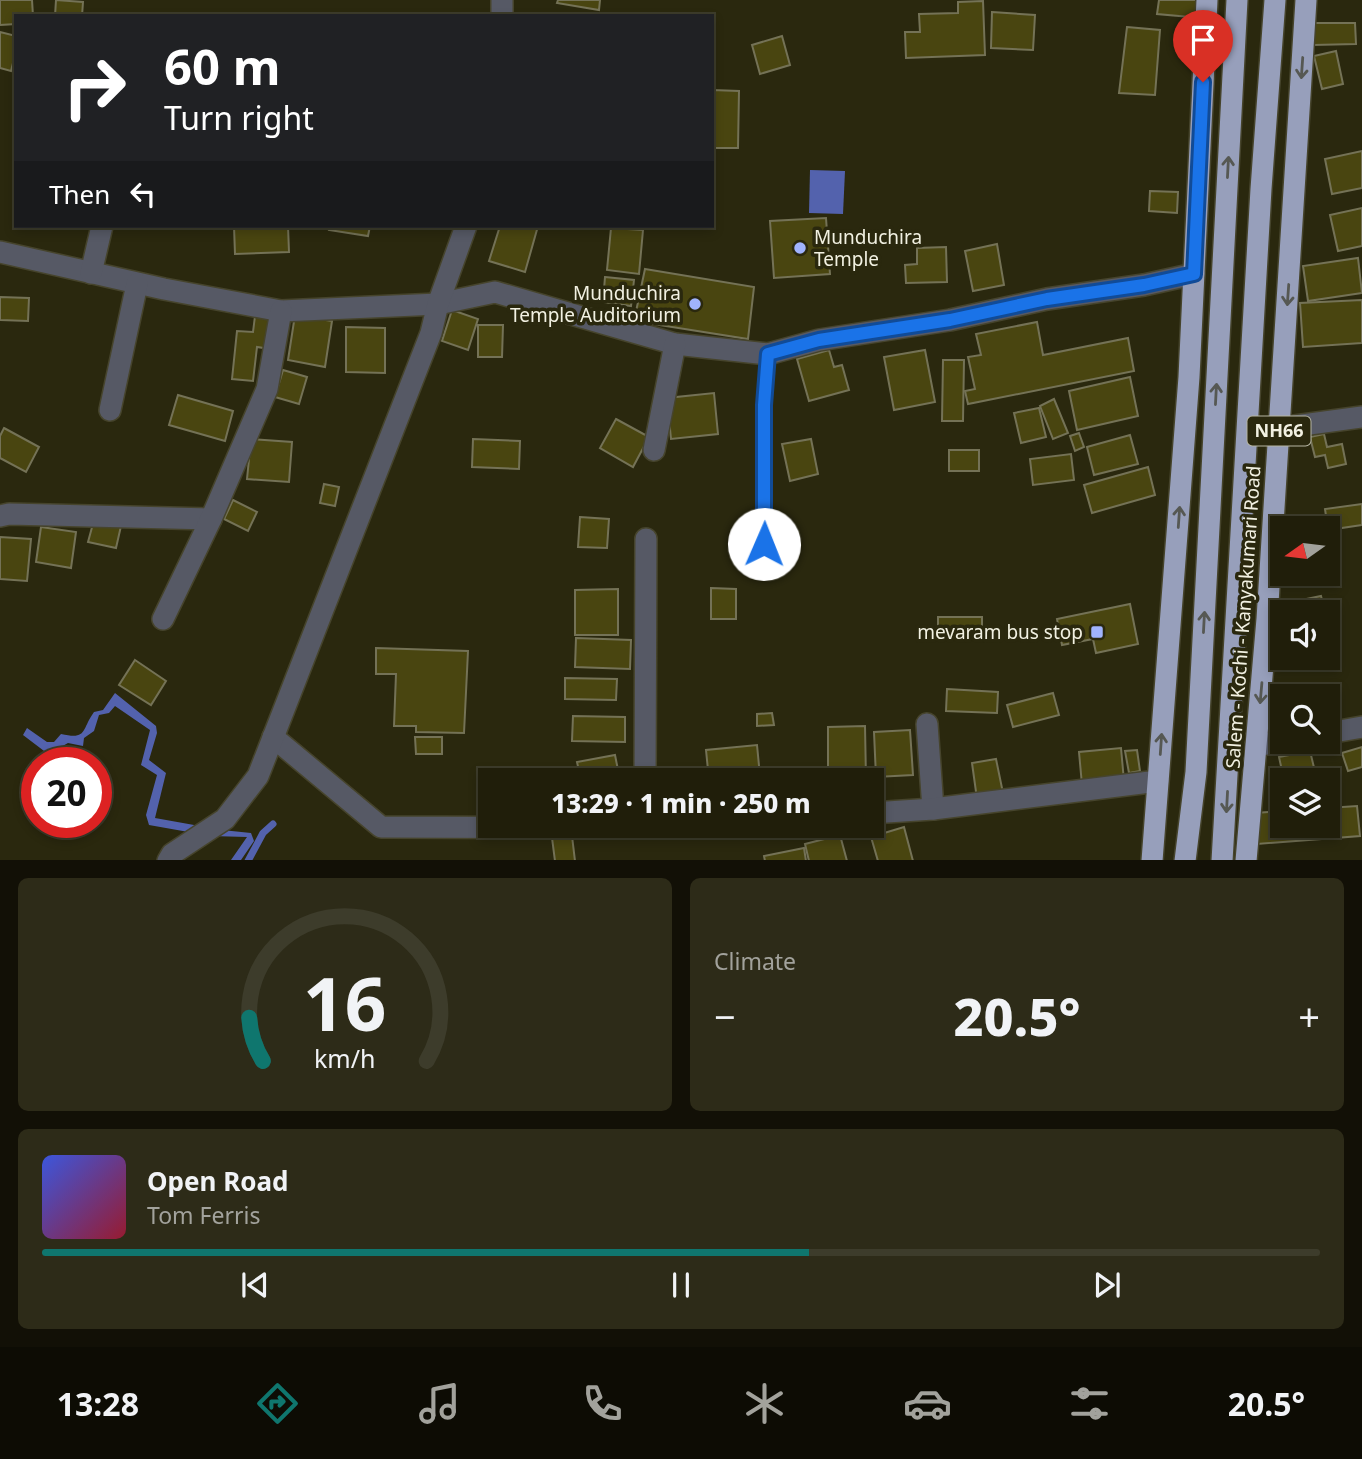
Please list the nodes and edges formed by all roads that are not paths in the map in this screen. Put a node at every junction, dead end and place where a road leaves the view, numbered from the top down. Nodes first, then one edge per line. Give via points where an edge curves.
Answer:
1 (1207, 0) edge
2 (1237, 0) edge
3 (1275, 0) edge
4 (1306, 0) edge
5 (102, 228) edge
6 (465, 228) edge
7 (0, 252) edge
8 (91, 273) junction
9 (1194, 274) junction
10 (137, 284) junction
11 (438, 304) junction
12 (281, 311) junction
13 (675, 344) junction
14 (768, 354) junction
15 (110, 410) dead end
16 (1362, 417) edge
17 (1280, 428) junction
18 (654, 450) dead end
19 (0, 516) edge
20 (211, 519) junction
21 (646, 539) dead end
22 (764, 544) dead end
23 (163, 619) dead end
24 (927, 724) dead end
25 (1362, 727) edge
26 (1340, 731) edge
27 (273, 737) junction
28 (1270, 743) edge
29 (1256, 746) junction
30 (645, 768) edge
31 (1158, 781) junction
32 (933, 809) junction
33 (884, 812) edge
34 (478, 827) edge
35 (168, 860) edge
36 (1152, 860) edge
37 (1185, 860) edge
38 (1223, 860) edge
39 (1246, 860) edge

1 - 9 highway
37 -> 2 highway via 1197,758
3 -> 38 highway
4 -> 17 highway, Salem - Kochi - Kanyakumari Road / NH66
5 - 8 street
6 - 11 street
7 - 8 street
8 - 10 street
9 - 14 street via 819,340
31 -> 9 highway
10 - 12 street
10 - 15 street
11 - 12 street
11 - 13 street via 495,292
11 - 27 street
12 - 20 street via 267,389
13 - 14 street
13 - 18 street
14 - 22 lane
16 - 17 street
17 -> 29 highway, Salem - Kochi - Kanyakumari Road / NH66
19 - 20 street
20 - 23 street
21 - 30 street
24 - 32 street
25 - 26 street
27 - 34 street via 380,827
27 - 35 street via 258,776 225,819
28 - 29 street
29 - 39 highway, Salem - Kochi - Kanyakumari Road / NH66
31 - 32 street
31 - 36 highway
32 - 33 street

